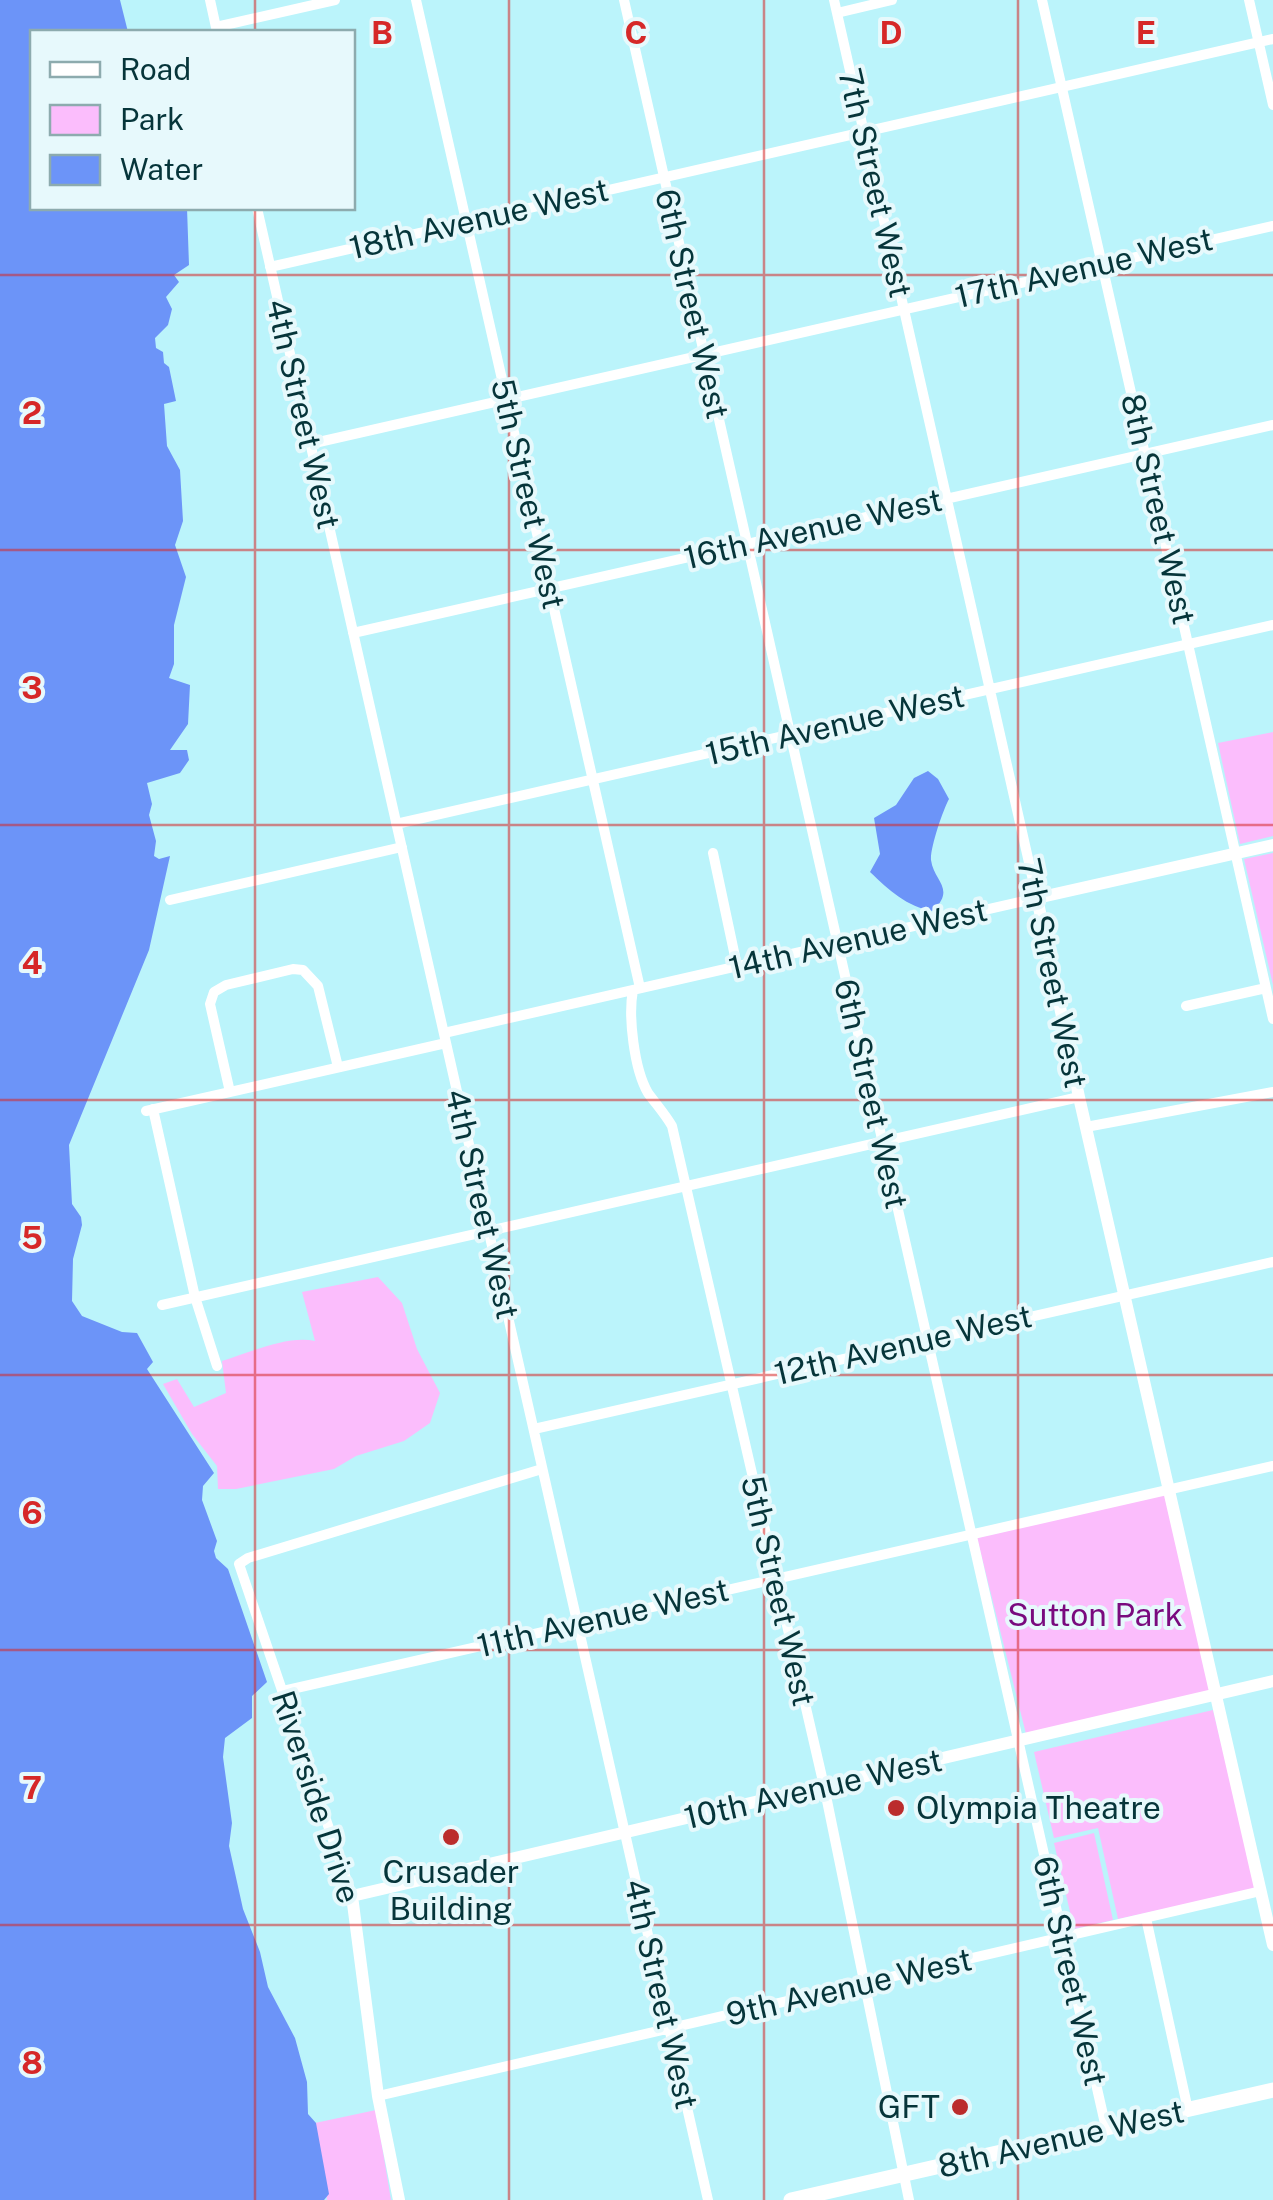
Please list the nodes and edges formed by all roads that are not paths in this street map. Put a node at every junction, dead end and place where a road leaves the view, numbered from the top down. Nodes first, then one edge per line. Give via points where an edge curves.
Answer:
1 (210, 0) edge
2 (335, 0) edge
3 (416, 0) edge
4 (624, 0) edge
5 (834, 0) edge
6 (892, 0) edge
7 (1042, 0) edge
8 (1249, 0) edge
9 (837, 12) junction
10 (216, 30) edge
11 (1273, 39) edge
12 (1259, 42) junction
13 (1062, 87) junction
14 (1273, 105) edge
15 (864, 132) junction
16 (664, 177) junction
17 (257, 210) edge
18 (466, 222) junction
19 (1273, 226) edge
20 (1102, 264) junction
21 (270, 266) junction
22 (904, 309) junction
23 (704, 354) junction
24 (506, 399) junction
25 (1273, 425) edge
26 (310, 444) junction
27 (1145, 454) junction
28 (947, 499) junction
29 (747, 544) junction
30 (549, 589) junction
31 (1273, 626) edge
32 (353, 633) junction
33 (1188, 644) junction
34 (990, 690) junction
35 (790, 735) junction
36 (592, 780) junction
37 (396, 824) junction
38 (1273, 844) edge
39 (402, 847) junction
40 (712, 852) dead end
41 (1236, 853) junction
42 (1038, 898) junction
43 (170, 900) dead end
44 (837, 944) junction
45 (738, 966) junction
46 (1266, 988) junction
47 (636, 989) junction
48 (1186, 1006) dead end
49 (1273, 1018) edge
50 (445, 1038) junction
51 (338, 1068) junction
52 (230, 1092) junction
53 (1273, 1092) edge
54 (1078, 1097) junction
55 (1086, 1127) junction
56 (882, 1142) junction
57 (686, 1186) junction
58 (488, 1231) junction
59 (1273, 1262) edge
60 (1124, 1295) junction
61 (195, 1298) junction
62 (162, 1305) dead end
63 (927, 1340) junction
64 (217, 1366) dead end
65 (731, 1384) junction
66 (534, 1429) junction
67 (1273, 1466) edge
68 (542, 1469) junction
69 (1169, 1490) junction
70 (972, 1535) junction
71 (776, 1579) junction
72 (578, 1624) junction
73 (1273, 1681) edge
74 (283, 1691) junction
75 (1216, 1694) junction
76 (1018, 1740) junction
77 (824, 1786) junction
78 (625, 1834) junction
79 (1261, 1890) junction
80 (352, 1896) junction
81 (1146, 1918) junction
82 (1063, 1937) junction
83 (1273, 1945) edge
84 (867, 1983) junction
85 (669, 2028) junction
86 (1273, 2090) edge
87 (378, 2096) junction
88 (1188, 2110) junction
89 (1106, 2128) junction
90 (904, 2174) junction
91 (399, 2200) edge
92 (708, 2200) edge
93 (791, 2200) edge
94 (909, 2200) edge

1 - 10 street
2 - 10 street
3 - 18 street, 5th Street West
4 - 16 street, 6th Street West
5 - 9 street, 7th Street West
6 - 9 street
7 - 13 street, 8th Street West
8 - 12 street
9 - 15 street, 7th Street West
11 - 12 street, 18th Avenue West
12 - 13 street, 18th Avenue West
12 - 14 street
13 - 15 street, 18th Avenue West
13 - 20 street, 8th Street West
15 - 16 street, 18th Avenue West
15 - 22 street, 7th Street West
16 - 18 street, 18th Avenue West
16 - 23 street, 6th Street West
17 - 21 street, 4th Street West
18 - 21 street, 18th Avenue West
18 - 24 street, 5th Street West
19 - 20 street, 17th Avenue West
20 - 22 street, 17th Avenue West
20 - 27 street, 8th Street West
21 - 26 street, 4th Street West
22 - 23 street, 17th Avenue West
22 - 28 street, 7th Street West
23 - 24 street, 17th Avenue West
23 - 29 street, 6th Street West
24 - 26 street, 17th Avenue West
24 - 30 street, 5th Street West
25 - 27 street, 16th Avenue West
26 - 32 street, 4th Street West
27 - 28 street, 16th Avenue West
27 - 33 street, 8th Street West
28 - 29 street, 16th Avenue West
28 - 34 street, 7th Street West
29 - 30 street, 16th Avenue West
29 - 35 street, 6th Street West
30 - 32 street, 16th Avenue West
30 - 36 street, 5th Street West
31 - 33 street, 15th Avenue West
32 - 37 street, 4th Street West
33 - 34 street, 15th Avenue West
33 - 41 street, 8th Street West
34 - 35 street, 15th Avenue West
34 - 42 street, 7th Street West
35 - 36 street, 15th Avenue West
35 - 44 street, 6th Street West
36 - 37 street, 15th Avenue West
36 - 47 street, 5th Street West
37 - 39 street, 4th Street West
38 - 41 street, 14th Avenue West
39 - 43 street
39 - 50 street, 4th Street West
40 - 45 street
41 - 42 street, 14th Avenue West
41 - 46 street, 8th Street West
42 - 44 street, 14th Avenue West
42 - 54 street, 7th Street West
44 - 45 street, 14th Avenue West
44 - 56 street, 6th Street West
45 - 47 street, 14th Avenue West
46 - 48 street
46 - 49 street, 8th Street West
47 - 50 street, 14th Avenue West
47 - 57 street, 5th Street West via 628,1012 642,1076 672,1126
50 - 51 street, 14th Avenue West
50 - 58 street, 4th Street West
51 - 52 street, 14th Avenue West
51 - 52 street via 318,986 309,974 294,969 226,984 210,1004
52 - 61 street, 14th Avenue West via 150,1110
53 - 55 street
54 - 55 street, 7th Street West
54 - 56 street
55 - 60 street, 7th Street West
56 - 57 street
56 - 63 street, 6th Street West
57 - 58 street
57 - 65 street, 5th Street West
58 - 61 street
58 - 66 street, 4th Street West
59 - 60 street, 12th Avenue West
60 - 63 street, 12th Avenue West
60 - 69 street, 7th Street West
61 - 62 street
61 - 64 street
63 - 65 street, 12th Avenue West
63 - 70 street, 6th Street West
65 - 66 street, 12th Avenue West
65 - 71 street, 5th Street West
66 - 68 street, 4th Street West
67 - 69 street, 11th Avenue West
68 - 72 street, 4th Street West
68 - 74 street, Riverside Drive via 239,1564
69 - 70 street, 11th Avenue West
69 - 75 street, 7th Street West
70 - 71 street, 11th Avenue West
70 - 76 street, 6th Street West
71 - 72 street, 11th Avenue West
71 - 77 street, 5th Street West
72 - 74 street, 11th Avenue West
72 - 78 street, 4th Street West
73 - 75 street, 10th Avenue West
74 - 80 street, Riverside Drive
75 - 76 street, 10th Avenue West
75 - 79 street, 7th Street West
76 - 77 street, 10th Avenue West
76 - 82 street, 6th Street West
77 - 78 street, 10th Avenue West
77 - 84 street, 5th Street West
78 - 80 street, 10th Avenue West
78 - 85 street, 4th Street West
79 - 81 street, 9th Avenue West
79 - 83 street, 7th Street West
80 - 87 street, Riverside Drive
81 - 82 street, 9th Avenue West
81 - 88 street
82 - 84 street, 9th Avenue West
82 - 89 street, 6th Street West
84 - 85 street, 9th Avenue West
84 - 90 street, 5th Street West
85 - 87 street, 9th Avenue West
85 - 92 street, 4th Street West
86 - 88 main road, 8th Avenue West
87 - 91 street, Riverside Drive
88 - 89 main road, 8th Avenue West
89 - 90 main road, 8th Avenue West
90 - 93 main road, 8th Avenue West
90 - 94 street, 5th Street West

